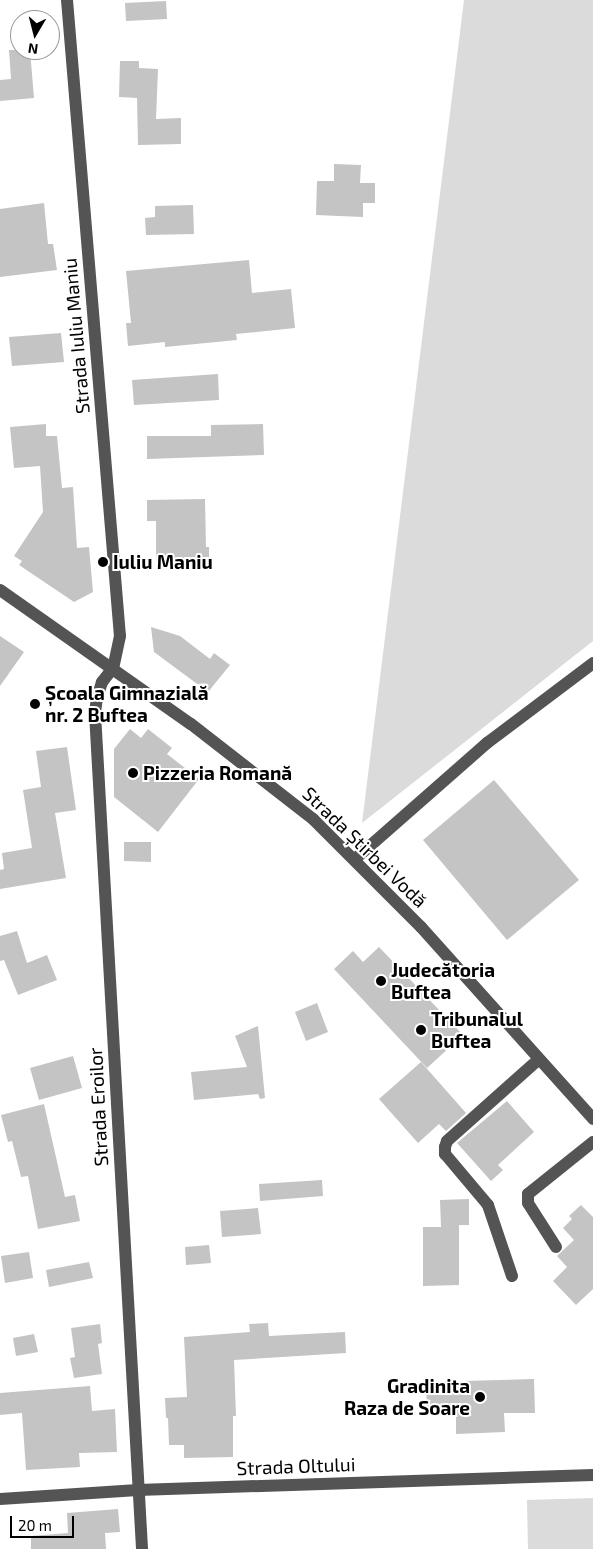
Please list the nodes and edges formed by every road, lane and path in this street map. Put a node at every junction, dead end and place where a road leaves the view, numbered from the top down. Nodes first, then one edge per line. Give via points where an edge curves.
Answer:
1 (67, 0) edge
2 (0, 590) edge
3 (113, 668) junction
4 (592, 668) edge
5 (355, 859) junction
6 (540, 1060) junction
7 (593, 1119) edge
8 (593, 1142) edge
9 (556, 1247) dead end
10 (512, 1276) dead end
11 (593, 1475) edge
12 (138, 1490) junction
13 (0, 1499) edge
14 (142, 1549) edge

1 - 3 street, Strada Iuliu Maniu via 120,636
2 - 3 street, Strada Știrbei Vodă
3 - 5 street, Strada Știrbei Vodă via 260,776
3 - 12 street, Strada Eroilor via 102,682 95,713
4 - 5 street via 487,743
5 - 6 street, Strada Știrbei Vodă
6 - 7 street, Strada Știrbei Vodă
6 - 10 street via 444,1147 445,1154 488,1205
8 - 9 street via 528,1194 528,1203
11 - 12 street, Strada Oltului
12 - 13 street, Strada Oltului
12 - 14 street, Strada Eroilor

